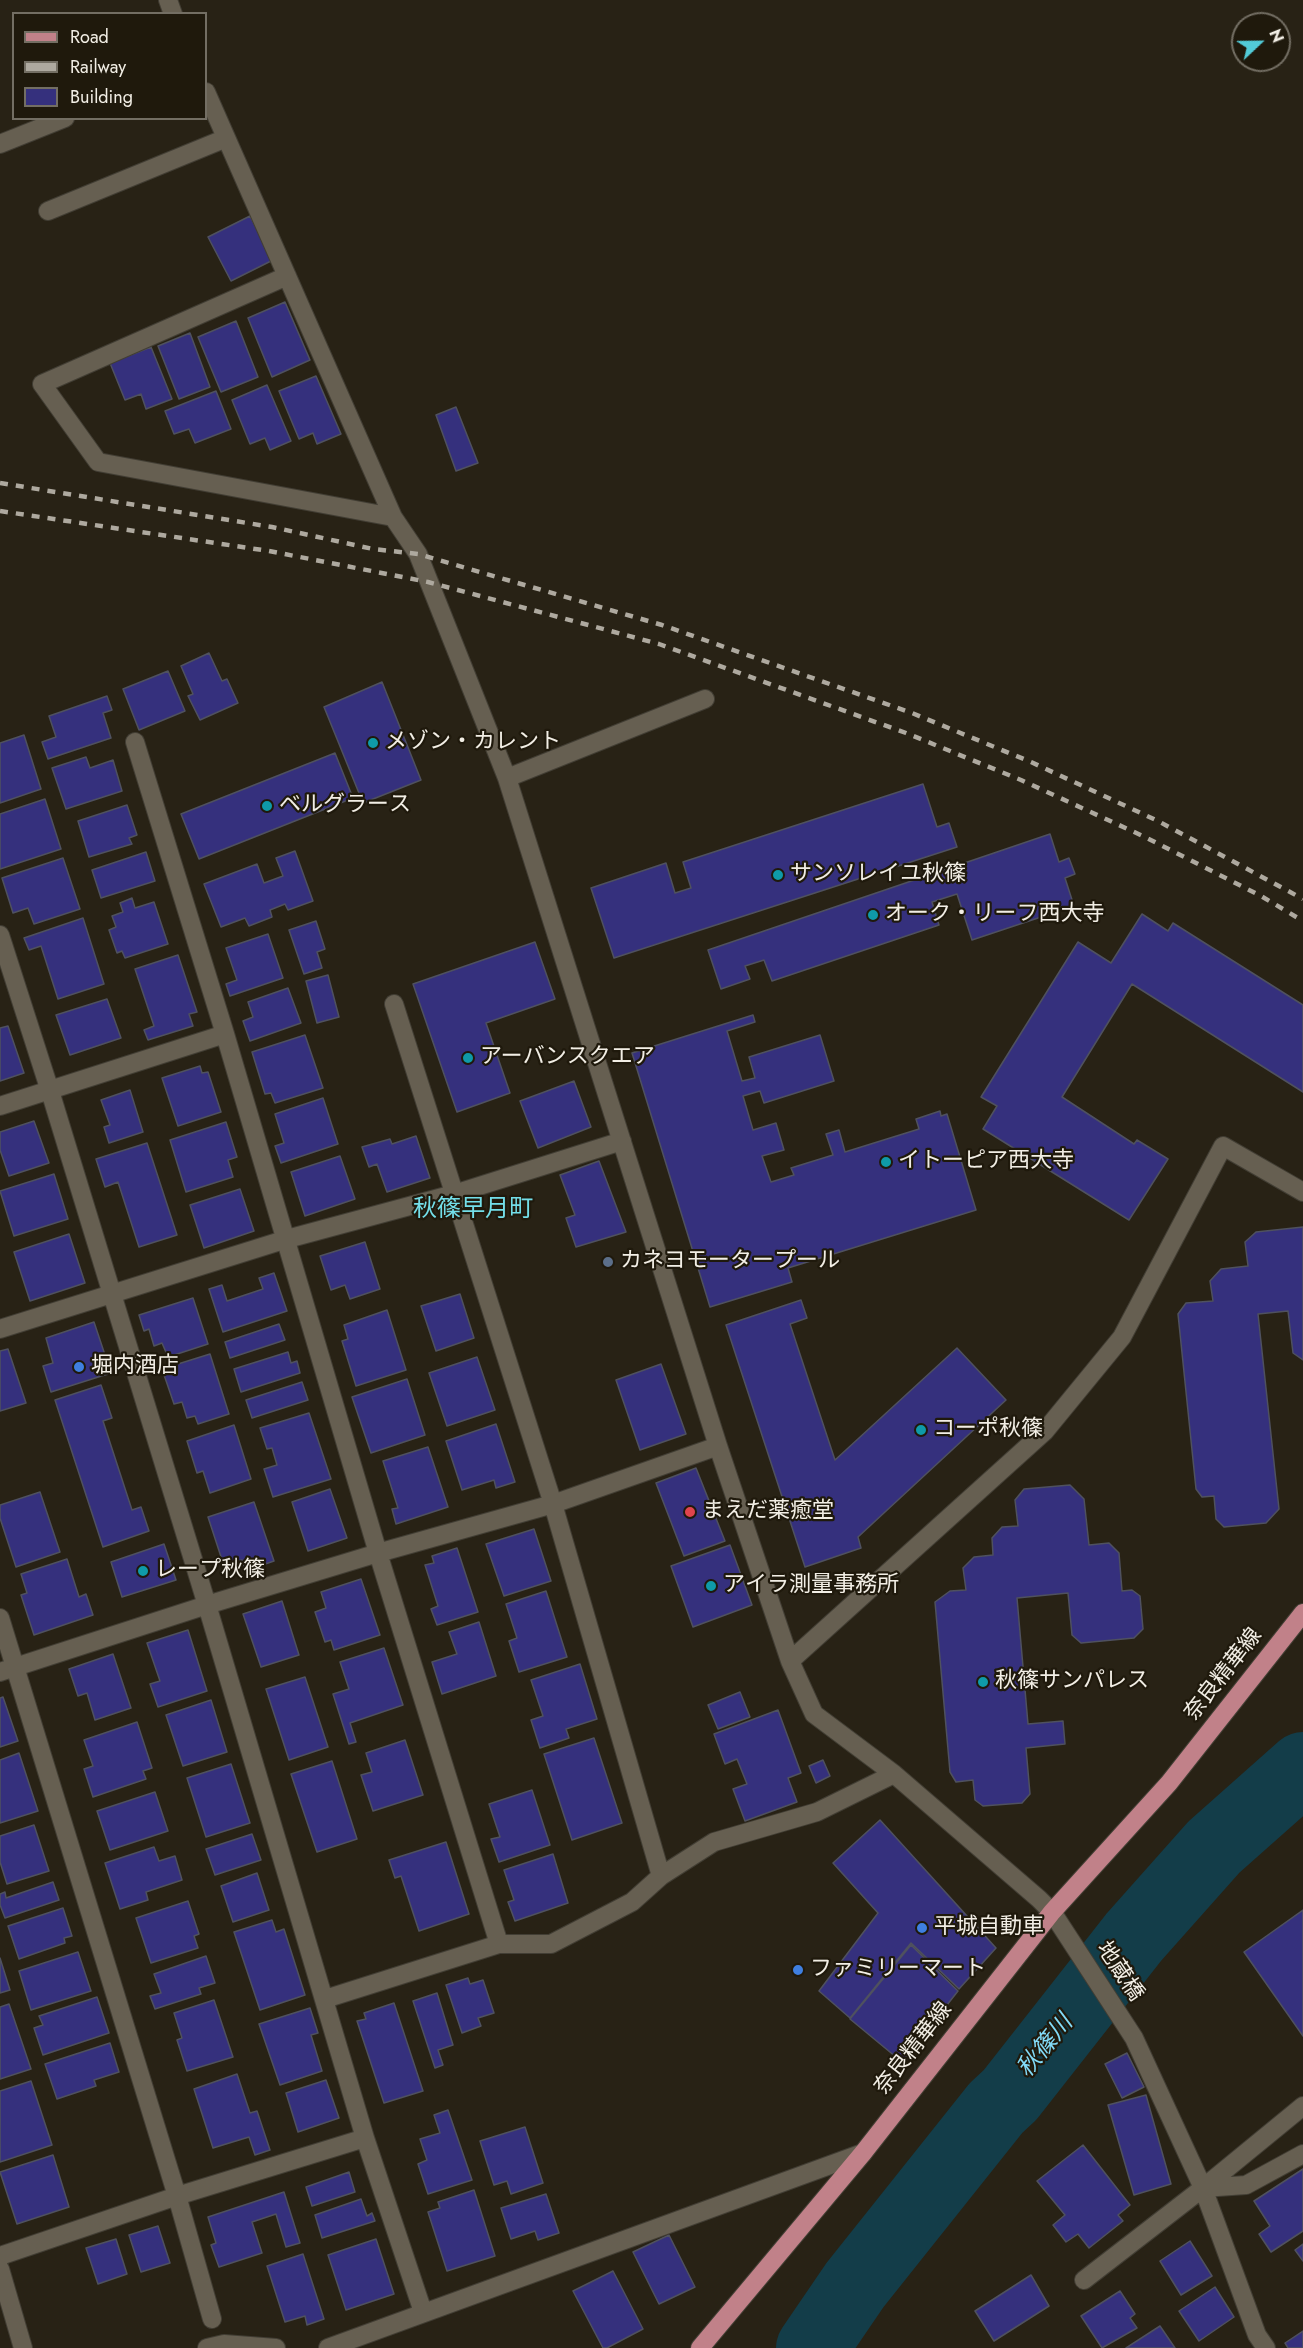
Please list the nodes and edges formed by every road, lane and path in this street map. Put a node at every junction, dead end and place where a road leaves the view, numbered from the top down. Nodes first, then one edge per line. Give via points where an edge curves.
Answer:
1 (207, 95) edge
2 (60, 120) edge
3 (224, 139) junction
4 (0, 144) edge
5 (48, 211) dead end
6 (286, 276) junction
7 (393, 517) junction
8 (705, 699) dead end
9 (135, 742) dead end
10 (507, 778) junction
11 (0, 935) edge
12 (394, 1004) dead end
13 (225, 1034) junction
14 (50, 1091) junction
15 (0, 1106) edge
16 (622, 1141) junction
17 (1303, 1192) edge
18 (454, 1194) junction
19 (287, 1239) junction
20 (111, 1293) junction
21 (0, 1329) edge
22 (718, 1446) junction
23 (553, 1504) junction
24 (378, 1553) junction
25 (207, 1605) junction
26 (1303, 1613) edge
27 (0, 1618) edge
28 (790, 1661) junction
29 (8, 1670) edge
30 (894, 1774) junction
31 (661, 1876) junction
32 (1052, 1912) junction
33 (499, 1944) junction
34 (325, 1999) junction
35 (1303, 2106) edge
36 (365, 2138) junction
37 (863, 2153) junction
38 (1303, 2154) edge
39 (1203, 2188) junction
40 (177, 2196) junction
41 (0, 2256) edge
42 (0, 2269) edge
43 (1084, 2280) dead end
44 (423, 2312) junction
45 (212, 2319) dead end
46 (219, 2347) edge
47 (23, 2348) edge
48 (276, 2348) edge
49 (328, 2348) edge
50 (700, 2348) edge
51 (1266, 2348) edge

1 - 3 street, 地蔵橋
2 - 4 street
3 - 5 street
3 - 6 street, 地蔵橋
6 - 7 street, 地蔵橋
6 - 7 street via 42,384 98,462
7 - 10 street, 地蔵橋 via 418,554
8 - 10 street
9 - 13 street
10 - 16 street, 地蔵橋
11 - 14 street
12 - 18 street
13 - 14 street
13 - 19 street
14 - 15 street
14 - 20 street
16 - 18 street
16 - 22 street, 地蔵橋
17 - 28 street via 1223,1146 1122,1337 1045,1431
18 - 19 street
18 - 23 street
19 - 20 street
19 - 24 street
20 - 21 street
20 - 25 street
22 - 23 street
22 - 28 street, 地蔵橋
23 - 24 street
23 - 31 street
24 - 25 street
24 - 33 street
25 - 29 street
25 - 34 street
26 - 32 main road, 奈良精華線 via 1169,1783
27 - 29 street
28 - 30 street, 地蔵橋 via 814,1714
29 - 40 street
30 - 31 street via 817,1812 714,1842
30 - 32 street, 地蔵橋
31 - 33 street via 632,1902 551,1944
32 - 37 main road, 奈良精華線
32 - 39 street, 地蔵橋 via 1134,2038
33 - 34 street
34 - 36 street
35 - 39 street
36 - 40 street
36 - 44 street
37 - 44 street
37 - 50 main road, 奈良精華線
38 - 39 street via 1246,2185
39 - 43 street
39 - 51 street, 地蔵橋 via 1257,2335
40 - 41 street
40 - 45 street
42 - 47 street
44 - 49 street
46 - 48 street

